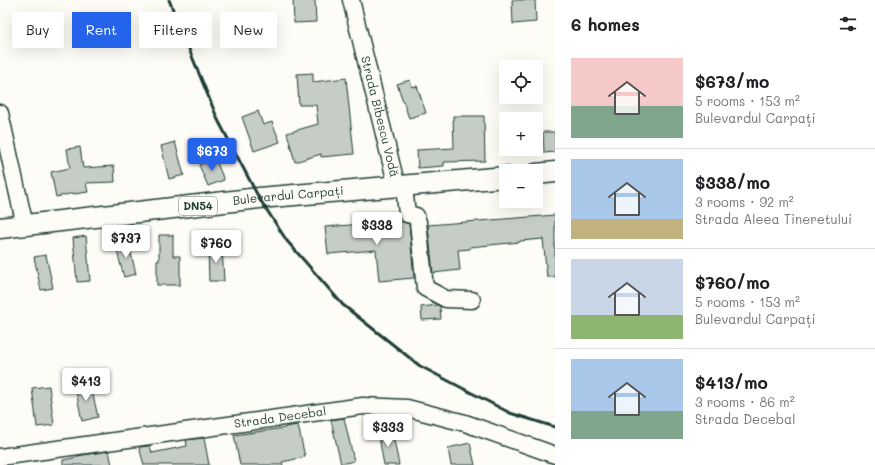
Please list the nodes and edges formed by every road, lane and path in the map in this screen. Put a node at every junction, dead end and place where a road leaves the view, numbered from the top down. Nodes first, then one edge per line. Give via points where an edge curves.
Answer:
1 (351, 0) edge
2 (0, 113) edge
3 (555, 172) edge
4 (543, 173) edge
5 (499, 178) edge
6 (400, 187) junction
7 (25, 226) junction
8 (0, 228) edge
9 (472, 300) dead end
10 (555, 455) edge
11 (0, 457) edge

1 - 6 street, Strada Bibescu Vodă
2 - 7 street
3 - 4 main road
5 - 6 main road, Bulevardul Carpați / DN54
6 - 7 main road, Bulevardul Carpați / DN54 via 259,198
6 - 9 street, Strada Bibescu Vodă via 407,214 416,216 418,222 425,288 446,299
7 - 8 main road, Bulevardul Carpați / DN54
10 - 11 street, Strada Decebal via 458,421 407,408 363,406

